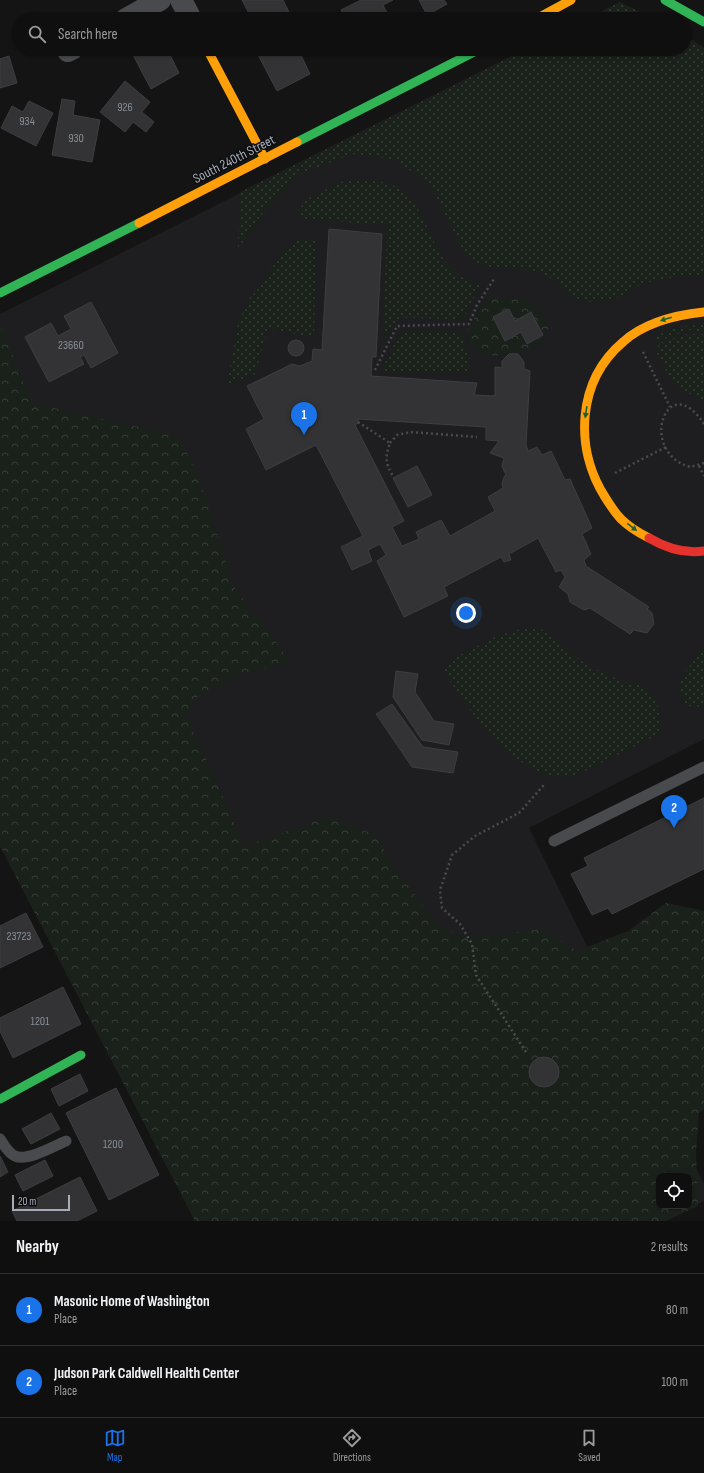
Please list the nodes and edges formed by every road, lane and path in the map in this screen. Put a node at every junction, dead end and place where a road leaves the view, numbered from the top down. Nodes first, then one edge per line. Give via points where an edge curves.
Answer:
1 (160, 0) edge
2 (181, 0) edge
3 (571, 0) edge
4 (665, 0) edge
5 (139, 12) edge
6 (187, 12) edge
7 (549, 12) edge
8 (686, 12) edge
9 (692, 15) edge
10 (704, 22) edge
11 (211, 56) edge
12 (466, 56) edge
13 (265, 159) junction
14 (494, 279) dead end
15 (0, 293) edge
16 (704, 312) edge
17 (634, 334) junction
18 (375, 370) dead end
19 (670, 407) junction
20 (358, 422) dead end
21 (704, 424) edge
22 (477, 437) dead end
23 (390, 443) junction
24 (666, 447) junction
25 (704, 463) edge
26 (699, 466) junction
27 (393, 476) dead end
28 (704, 476) edge
29 (597, 482) junction
30 (704, 551) edge
31 (704, 767) edge
32 (544, 786) dead end
33 (554, 841) dead end
34 (526, 1052) dead end
35 (81, 1055) dead end
36 (0, 1099) edge
37 (0, 1139) edge
38 (66, 1141) dead end

1 - 5 street
2 - 6 street
3 - 7 street
4 - 8 street
9 - 10 street
11 - 13 street
12 - 13 street, South 240th Street
13 - 15 street, South 240th Street
14 - 18 path via 477,305 469,324 397,326
16 -> 17 street via 660,321
17 - 19 path
17 -> 29 street via 613,351 605,362 588,401 585,416 585,449
19 - 21 path via 685,406 698,415
19 - 24 path via 665,412 661,429
20 - 23 path
22 - 23 path via 411,432 397,436
23 - 27 path via 385,455
24 - 26 path via 673,459 690,467
24 - 29 path
25 - 26 path
26 - 28 path
29 -> 30 street via 620,518 634,529 667,547 686,552
31 - 33 lane
32 - 34 path via 519,813 475,836 452,855 440,890 442,908 460,924 472,944 476,975
35 - 36 street
37 - 38 lane via 16,1157 32,1156

